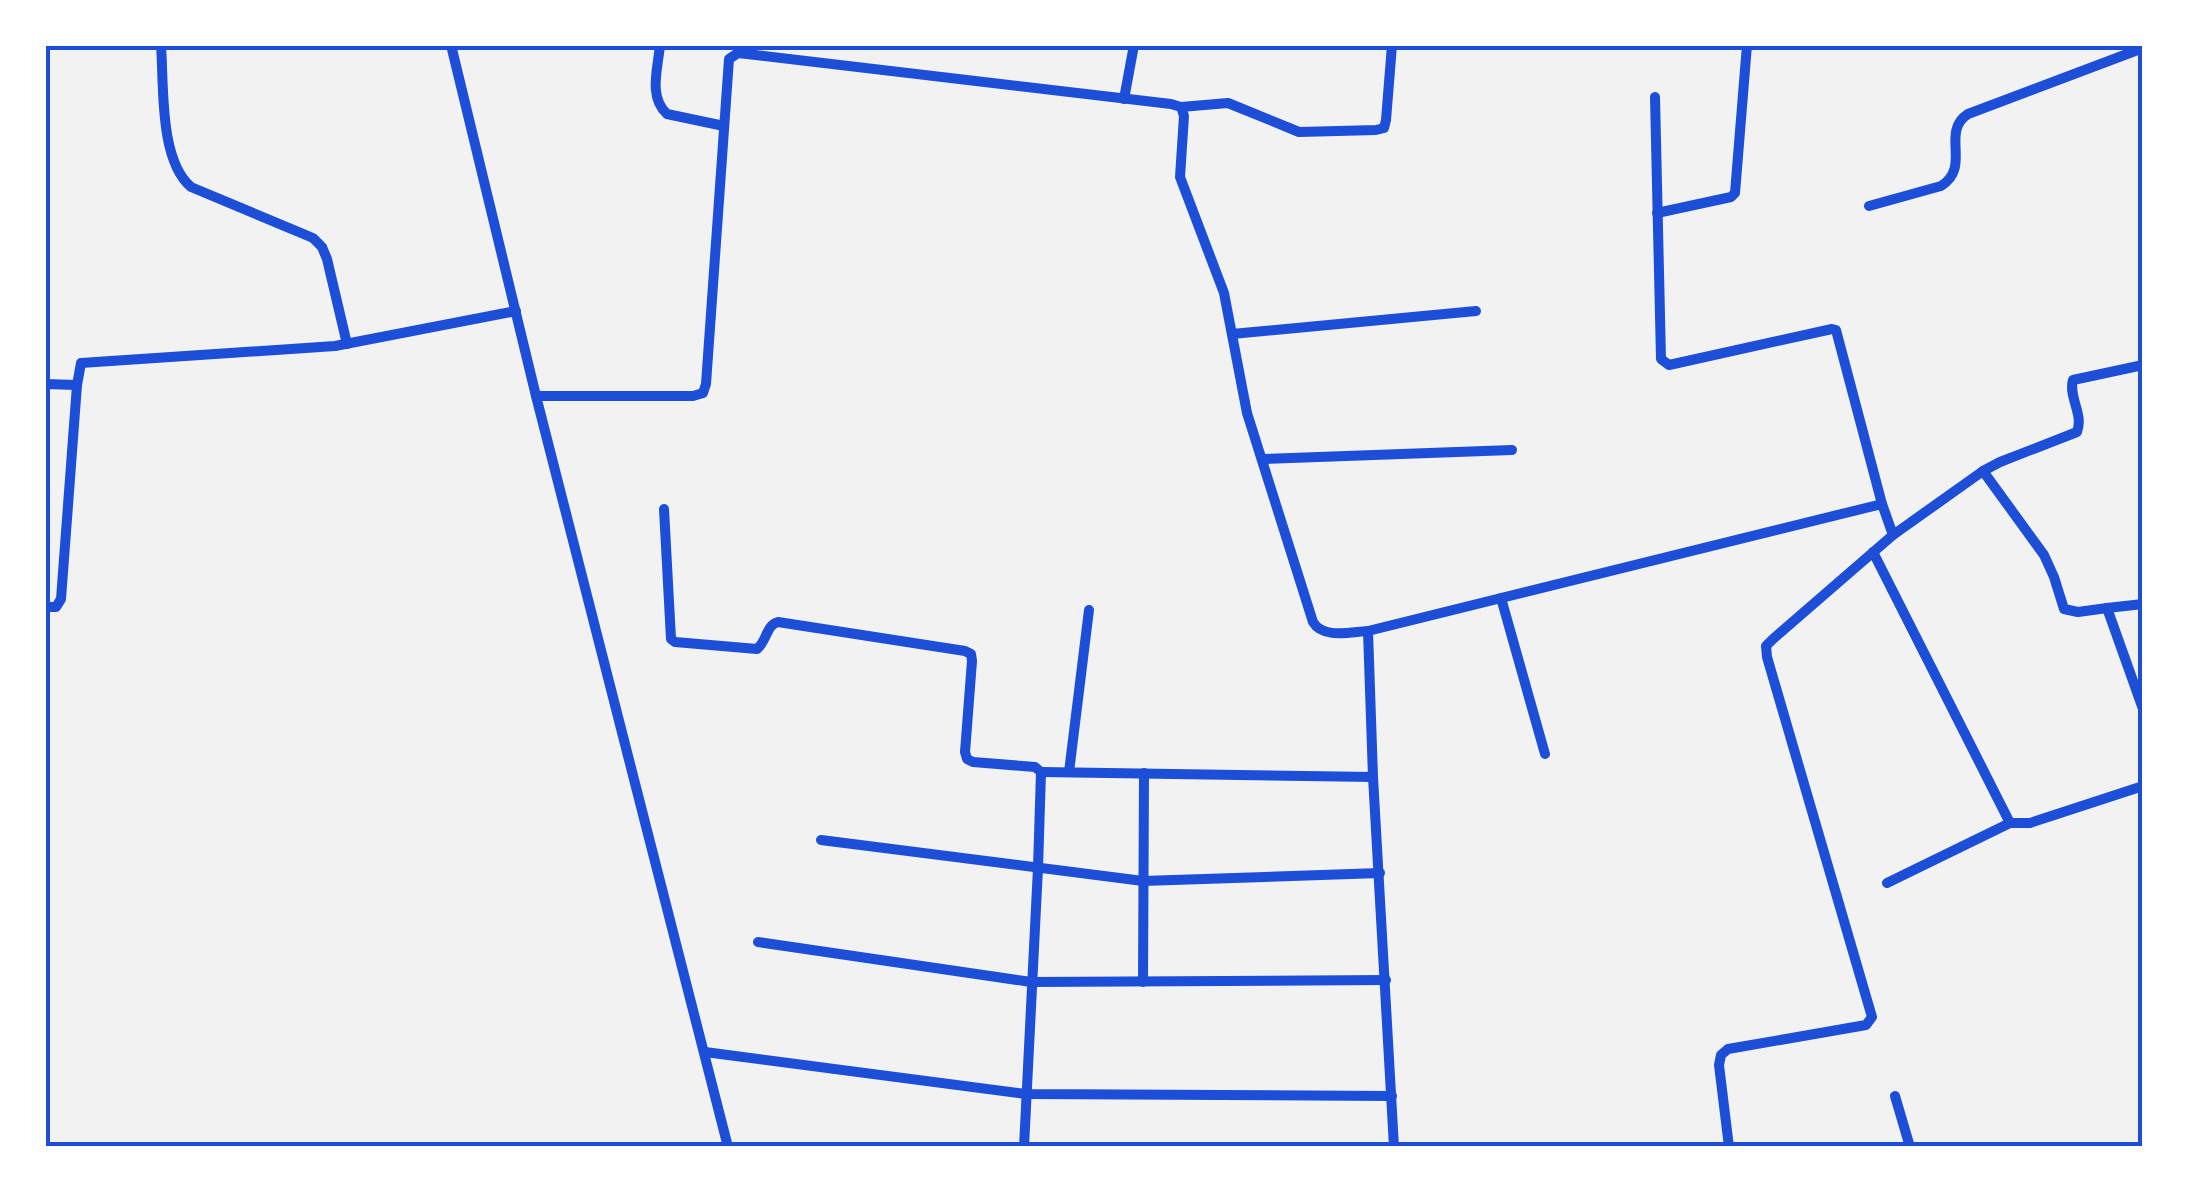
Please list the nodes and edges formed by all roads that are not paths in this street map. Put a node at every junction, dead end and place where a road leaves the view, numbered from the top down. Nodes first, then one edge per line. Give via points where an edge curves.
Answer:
1 (161, 45) edge
2 (451, 45) edge
3 (660, 45) edge
4 (794, 45) edge
5 (1134, 45) edge
6 (1392, 45) edge
7 (1747, 45) edge
8 (2143, 48) edge
9 (793, 60) junction
10 (1655, 98) dead end
11 (1124, 99) junction
12 (1180, 107) junction
13 (724, 126) junction
14 (1870, 206) dead end
15 (1657, 213) junction
16 (516, 311) junction
17 (1476, 311) dead end
18 (1232, 334) junction
19 (347, 344) junction
20 (2143, 365) edge
21 (45, 384) edge
22 (77, 385) junction
23 (536, 396) junction
24 (1512, 450) dead end
25 (1262, 459) junction
26 (1983, 471) junction
27 (1882, 504) junction
28 (664, 509) dead end
29 (1893, 535) junction
30 (1874, 552) junction
31 (1502, 598) junction
32 (2143, 604) edge
33 (45, 608) edge
34 (2107, 608) junction
35 (1088, 610) dead end
36 (1368, 631) junction
37 (2143, 709) edge
38 (1545, 754) dead end
39 (1040, 772) junction
40 (1069, 772) junction
41 (1144, 774) junction
42 (1373, 777) junction
43 (2143, 786) edge
44 (2010, 823) junction
45 (820, 840) dead end
46 (1038, 868) junction
47 (1380, 873) junction
48 (1143, 882) junction
49 (1887, 883) dead end
50 (758, 942) dead end
51 (1386, 980) junction
52 (1031, 982) junction
53 (1143, 982) junction
54 (705, 1052) junction
55 (1026, 1094) junction
56 (1392, 1096) junction
57 (1896, 1096) dead end
58 (728, 1147) edge
59 (1024, 1147) edge
60 (1394, 1147) edge
61 (1729, 1147) edge
62 (1890, 1147) edge
63 (1906, 1147) edge

1 - 19 street via 168,146 180,178 313,238 328,259
2 - 16 street
3 - 13 street via 655,92 661,109
4 - 9 street
5 - 11 street
6 - 12 street via 1384,128 1299,132 1228,103
7 - 15 street via 1734,193
8 - 14 street via 1960,118 1950,180
9 - 11 street
9 - 13 street via 733,55
10 - 15 street
11 - 12 street
12 - 18 street via 1180,177 1224,293
13 - 23 street via 703,393
15 - 27 street via 1664,364 1836,330
16 - 19 street
16 - 23 street
17 - 18 street
18 - 25 street
19 - 22 street via 85,362
20 - 26 street via 2073,380 2077,432
21 - 22 street
22 - 33 street via 61,599
23 - 54 street
24 - 25 street
25 - 36 street via 1317,629
26 - 29 street
26 - 34 street via 2044,555 2064,609
27 - 29 street
27 - 31 street
28 - 39 street via 675,642 757,649 778,622 965,651 972,660 967,759
29 - 30 street
30 - 44 street
30 - 61 street via 1766,646 1872,1017 1866,1025 1721,1055
31 - 36 street
31 - 38 street
32 - 34 street
34 - 37 street
35 - 40 street
36 - 42 street
39 - 40 street
39 - 46 street
40 - 41 street
41 - 42 street
41 - 48 street
42 - 47 street
43 - 44 street via 2030,823
44 - 49 street
45 - 46 street
46 - 48 street
46 - 52 street
47 - 48 street
47 - 51 street
48 - 53 street
50 - 52 street
51 - 53 street
51 - 56 street
52 - 53 street
52 - 55 street
54 - 55 street
54 - 58 street
55 - 56 street
55 - 59 street
56 - 60 street
57 - 63 street
62 - 63 street

